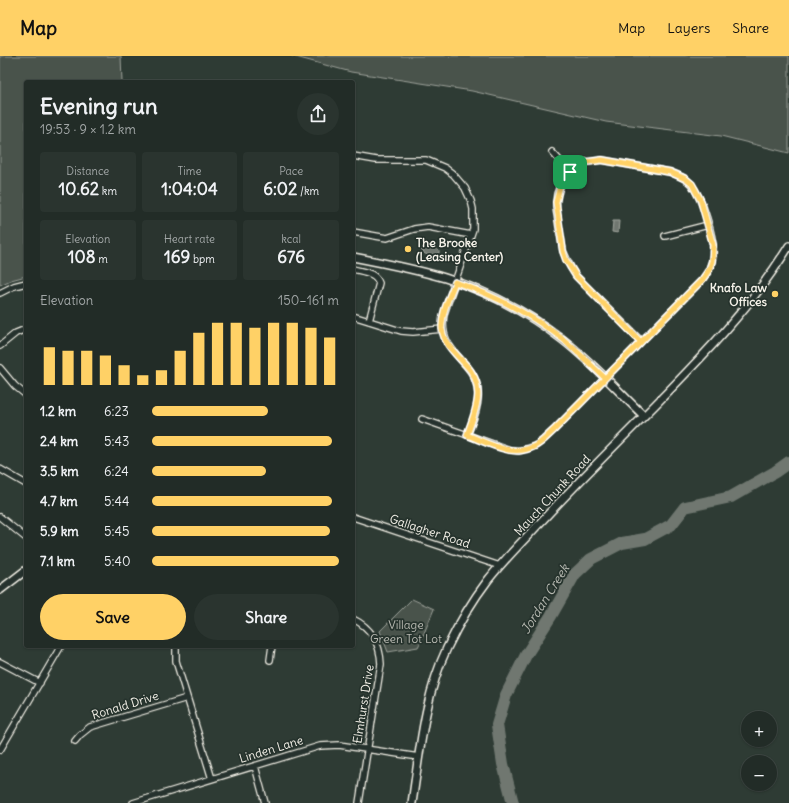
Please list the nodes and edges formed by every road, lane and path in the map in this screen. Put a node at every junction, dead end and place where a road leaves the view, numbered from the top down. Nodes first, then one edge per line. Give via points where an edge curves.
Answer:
1 (552, 152) dead end
2 (355, 156) edge
3 (570, 172) junction
4 (708, 225) junction
5 (355, 232) edge
6 (471, 236) junction
7 (665, 236) dead end
8 (789, 246) edge
9 (355, 257) edge
10 (355, 270) edge
11 (455, 282) junction
12 (24, 284) edge
13 (0, 292) edge
14 (355, 317) edge
15 (369, 321) junction
16 (442, 329) junction
17 (24, 330) edge
18 (641, 342) junction
19 (0, 346) edge
20 (0, 368) edge
21 (605, 378) junction
22 (24, 393) edge
23 (644, 416) junction
24 (422, 419) dead end
25 (467, 435) junction
26 (0, 469) edge
27 (24, 483) edge
28 (0, 517) edge
29 (355, 518) edge
30 (24, 536) edge
31 (500, 566) junction
32 (24, 572) edge
33 (0, 590) edge
34 (355, 621) edge
35 (60, 648) edge
36 (176, 648) edge
37 (272, 648) edge
38 (270, 660) dead end
39 (0, 662) edge
40 (40, 683) junction
41 (187, 698) junction
42 (75, 741) dead end
43 (0, 750) edge
44 (367, 750) junction
45 (419, 757) junction
46 (255, 766) junction
47 (212, 779) junction
48 (158, 796) junction
49 (133, 803) edge
50 (160, 803) edge
51 (265, 803) edge
52 (359, 803) edge
53 (412, 803) edge

1 - 3 street
2 - 6 street via 387,160 426,160 445,168 459,180 469,198 474,219
3 - 4 street via 587,162 602,160 679,175 692,184 701,201
3 - 18 street via 560,186 556,202 566,260 576,276
4 - 7 street
4 - 18 street via 713,245 709,270
5 - 6 street via 387,238 428,227
6 - 11 street
8 - 23 main road, Mauch Chunk Road via 739,316
9 - 11 main road
10 - 15 street via 370,274 379,283
11 - 16 street via 444,314
11 - 21 main road via 491,296 533,319 563,340
12 - 13 street
14 - 15 street
15 - 16 street via 410,332
16 - 25 street via 452,352 470,370 477,386 478,403
17 - 19 street
18 - 21 street
20 - 22 street
21 - 23 main road
21 - 25 street via 535,446 518,451 510,450
23 - 31 main road, Mauch Chunk Road
24 - 25 street
26 - 27 street
28 - 30 street
29 - 31 street, Gallagher Road
31 - 45 main road, Mauch Chunk Road via 463,617 446,650 428,704
32 - 33 main road
34 - 44 street, Elmhurst Drive via 371,632 381,654
35 - 40 street
36 - 41 street via 176,661
37 - 38 street
39 - 40 street
40 - 43 street
41 - 42 street, Ronald Drive via 90,727
41 - 47 street
44 - 45 street, Linden Lane
44 - 46 street, Linden Lane via 339,745 320,746
44 - 52 street, Elmhurst Drive
45 - 53 main road, Mauch Chunk Road
46 - 47 street, Linden Lane
46 - 51 street
47 - 48 street, Linden Lane
48 - 49 street, Linden Lane
48 - 50 street

